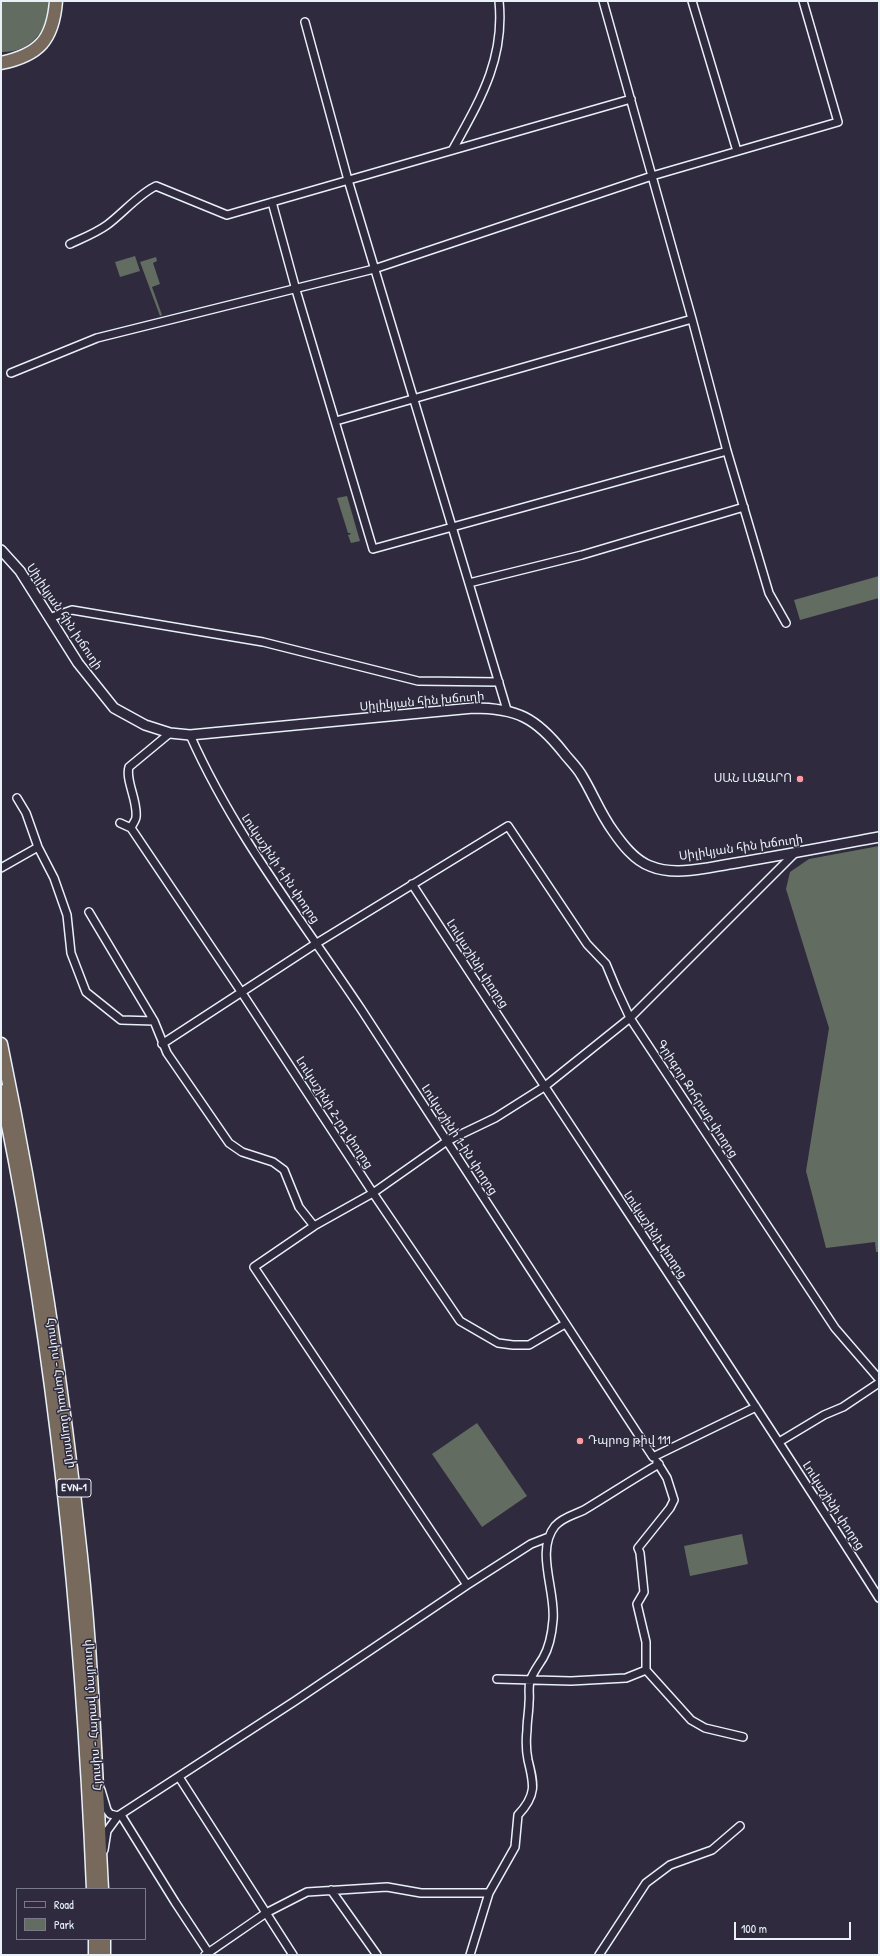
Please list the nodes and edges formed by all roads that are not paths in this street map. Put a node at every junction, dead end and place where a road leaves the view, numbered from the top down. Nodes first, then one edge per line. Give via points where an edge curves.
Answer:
1 (56, 1) edge
2 (499, 1) edge
3 (603, 1) edge
4 (692, 1) edge
5 (803, 1) edge
6 (305, 22) dead end
7 (1, 58) edge
8 (15, 60) junction
9 (1, 63) edge
10 (632, 99) junction
11 (453, 149) junction
12 (737, 151) junction
13 (652, 176) junction
14 (348, 180) junction
15 (272, 202) junction
16 (70, 244) dead end
17 (374, 269) junction
18 (296, 290) junction
19 (692, 319) junction
20 (11, 373) dead end
21 (413, 399) junction
22 (336, 421) junction
23 (727, 451) junction
24 (744, 507) junction
25 (453, 526) junction
26 (1, 550) edge
27 (469, 583) junction
28 (49, 618) junction
29 (786, 623) dead end
30 (499, 682) junction
31 (507, 710) junction
32 (170, 733) junction
33 (190, 736) junction
34 (17, 798) dead end
35 (120, 823) dead end
36 (131, 828) junction
37 (879, 837) edge
38 (38, 847) junction
39 (796, 852) junction
40 (1, 868) edge
41 (412, 884) junction
42 (89, 912) dead end
43 (317, 943) junction
44 (242, 993) junction
45 (630, 1018) junction
46 (154, 1021) junction
47 (1, 1044) edge
48 (162, 1044) junction
49 (544, 1087) junction
50 (1, 1091) edge
51 (447, 1141) junction
52 (373, 1193) junction
53 (314, 1226) junction
54 (565, 1324) junction
55 (879, 1379) edge
56 (756, 1407) junction
57 (779, 1442) junction
58 (653, 1457) junction
59 (659, 1464) junction
60 (549, 1537) junction
61 (467, 1585) junction
62 (879, 1598) edge
63 (646, 1670) junction
64 (497, 1679) dead end
65 (530, 1681) junction
66 (743, 1737) dead end
67 (179, 1777) junction
68 (98, 1778) junction
69 (120, 1815) junction
70 (740, 1826) dead end
71 (101, 1865) junction
72 (93, 1888) edge
73 (102, 1888) edge
74 (331, 1890) junction
75 (489, 1893) junction
76 (266, 1913) junction
77 (94, 1940) edge
78 (104, 1940) edge
79 (205, 1954) edge
80 (95, 1955) edge
81 (104, 1955) edge
82 (293, 1955) edge
83 (377, 1955) edge
84 (470, 1955) edge
85 (599, 1955) edge

1 - 8 highway via 50,33 35,51
2 - 11 street via 501,30 491,74
3 - 10 street
4 - 12 street
5 - 12 street via 838,122
6 - 14 street
7 - 8 highway
8 - 9 highway
10 - 11 street
10 - 13 street
11 - 14 street
12 - 13 street
13 - 17 street
13 - 19 street
14 - 15 street
14 - 17 street
15 - 16 street via 227,214 156,186 147,190 106,226
15 - 18 street
17 - 18 street
17 - 21 street
18 - 20 street via 96,338
18 - 22 street
19 - 21 street
19 - 23 street
21 - 22 street
21 - 25 street
22 - 25 street via 373,549
23 - 24 street
23 - 25 street
24 - 27 street via 582,555
24 - 29 street via 769,593
25 - 27 street
26 - 28 street, Սիլիկյան հին խճուղի via 20,571
27 - 30 street
28 - 30 street via 72,610 263,642 418,681
28 - 32 street, Սիլիկյան հին խճուղի via 78,663 114,708 145,726
30 - 31 street
31 - 33 street, Սիլիկյան հին խճուղի via 473,708
31 - 39 street, Սիլիկյան հին խճուղի via 525,716 550,735 582,775 602,816 622,846 649,866 687,870
32 - 33 street, Սիլիկյան հին խճուղի
32 - 36 street via 129,767 127,773 136,817
33 - 43 street, Լուկաշինի 1-ին փողոց via 207,775 248,845
34 - 38 street via 26,813
35 - 36 street
36 - 44 street, Լուկաշինի 2-րդ փողոց
37 - 39 street, Սիլիկյան հին խճուղի
38 - 40 street
38 - 46 street via 54,878 67,915 71,953 86,992 121,1020
39 - 45 street
41 - 43 street
41 - 45 street, Գրիգոր Զոհրաբ փողոց via 508,826 587,944 606,964
41 - 49 street, Լուկաշինի փողոց
42 - 46 street
43 - 44 street
43 - 51 street, Լուկաշինի 1-ին փողոց
44 - 48 street
44 - 52 street, Լուկաշինի 2-րդ փողոց
45 - 49 street
45 - 55 street, Գրիգոր Զոհրաբ փողոց via 835,1328
46 - 48 street
47 - 68 highway, Հյուսիս - Հարավ մայրուղի / EVN-1 via 45,1282 70,1456 88,1632
48 - 53 street via 229,1143 242,1152 273,1162 284,1170 299,1207
49 - 51 street via 496,1118
49 - 56 street, Լուկաշինի փողոց
50 - 72 highway, Հյուսիս - Հարավ մայրուղի / EVN-1 via 45,1345 70,1538 84,1711
51 - 52 street
51 - 54 street, Լուկաշինի 1-ին փողոց
52 - 53 street
52 - 54 street, Լուկաշինի 2-րդ փողոց via 460,1321 498,1343 513,1345 529,1345
53 - 61 street via 254,1267
54 - 58 street, Լուկաշինի 1-ին փողոց
55 - 57 street via 843,1407 824,1415
56 - 57 street, Լուկաշինի փողոց
56 - 58 street
57 - 62 street, Լուկաշինի փողոց
58 - 59 street, Լուկաշինի 1-ին փողոց
59 - 60 street via 584,1510 562,1520
59 - 63 street, Լուկաշինի 1-ին փողոց via 674,1500 638,1548 644,1592 637,1604 646,1642
60 - 61 street via 531,1544
60 - 65 street via 547,1568 554,1607 552,1630 543,1659 535,1668
61 - 67 street
63 - 65 street via 626,1678
63 - 66 street via 691,1720 705,1728
64 - 65 street
65 - 75 street via 526,1737 533,1777 532,1789 527,1805 518,1815 515,1847
67 - 69 street
67 - 76 street
68 - 69 street via 107,1810 110,1814
68 - 71 highway, Հյուսիս - Հարավ մայրուղի / EVN-1
69 - 71 street via 107,1831
69 - 79 street
70 - 85 street via 712,1850 670,1865 646,1882
71 - 73 highway, Հյուսիս - Հարավ մայրուղի / EVN-1
74 - 75 street via 387,1887 421,1893
74 - 76 street via 307,1892
74 - 83 street
75 - 84 street
76 - 79 street
76 - 82 street
77 - 80 highway
78 - 81 highway

